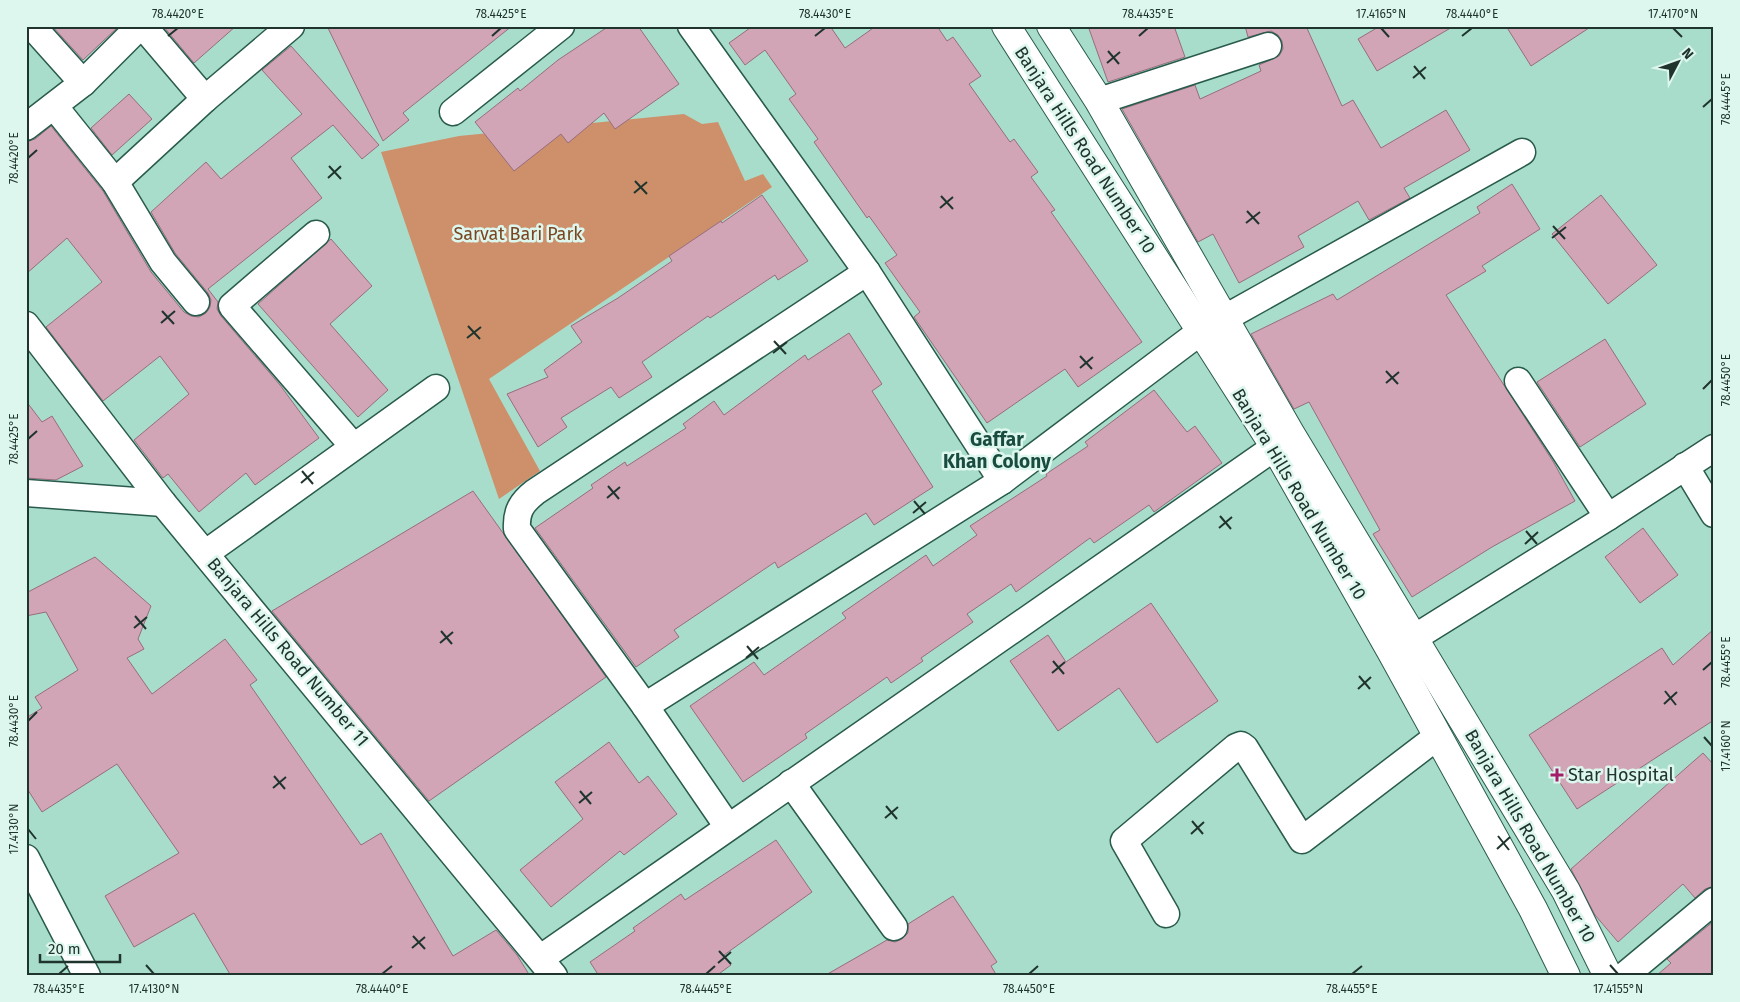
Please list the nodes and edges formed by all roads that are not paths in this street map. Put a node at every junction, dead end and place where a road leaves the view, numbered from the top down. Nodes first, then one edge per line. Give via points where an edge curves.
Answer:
1 (32, 26) edge
2 (140, 26) edge
3 (144, 26) edge
4 (291, 26) edge
5 (690, 26) edge
6 (1006, 26) edge
7 (1050, 26) edge
8 (555, 28) edge
9 (1268, 46) dead end
10 (83, 82) junction
11 (205, 99) junction
12 (1099, 101) junction
13 (54, 106) junction
14 (453, 112) dead end
15 (26, 127) edge
16 (1522, 152) dead end
17 (115, 182) junction
18 (316, 234) dead end
19 (867, 272) junction
20 (196, 302) dead end
21 (26, 325) edge
22 (1212, 325) junction
23 (1518, 381) dead end
24 (436, 388) dead end
25 (353, 446) junction
26 (1274, 447) junction
27 (1714, 448) edge
28 (1685, 466) junction
29 (1002, 481) junction
30 (26, 493) edge
31 (163, 503) junction
32 (1714, 514) edge
33 (1608, 517) junction
34 (206, 553) junction
35 (1414, 638) junction
36 (645, 706) junction
37 (1438, 736) junction
38 (791, 783) junction
39 (728, 827) junction
40 (26, 858) edge
41 (1714, 901) edge
42 (1166, 914) dead end
43 (894, 928) dead end
44 (547, 967) edge
45 (87, 976) edge
46 (1566, 976) edge
47 (1608, 976) edge
48 (1624, 976) edge

1 - 10 street
2 - 10 street
3 - 11 street
4 - 11 street
5 - 19 street
6 - 22 main road, Banjara Hills Road Number 10
7 - 12 main road, Banjara Hills Road Number 10
8 - 14 street
9 - 12 street
10 - 13 street
11 - 17 street
12 - 22 main road, Banjara Hills Road Number 10
13 - 15 street
13 - 17 street
16 - 22 street
17 - 20 street via 163,262
18 - 25 street via 232,306
19 - 29 street
19 - 36 street via 523,502 516,516 518,529
21 - 31 street, Banjara Hills Road Number 11
22 - 26 main road, Banjara Hills Road Number 10
22 - 29 street
22 - 35 main road, Banjara Hills Road Number 10
23 - 33 street
24 - 25 street
25 - 34 street
26 - 37 main road, Banjara Hills Road Number 10
26 - 38 street
27 - 28 street
28 - 32 street
28 - 33 street
29 - 36 street
30 - 31 street
31 - 34 street, Banjara Hills Road Number 11
33 - 35 street
34 - 44 street, Banjara Hills Road Number 11
35 - 47 main road, Banjara Hills Road Number 10 via 1566,892
36 - 39 street
37 - 42 street via 1302,840 1244,748 1241,745 1236,747 1124,841
37 - 46 main road, Banjara Hills Road Number 10
38 - 39 street
38 - 43 street
39 - 44 street
40 - 45 street
41 - 48 street

